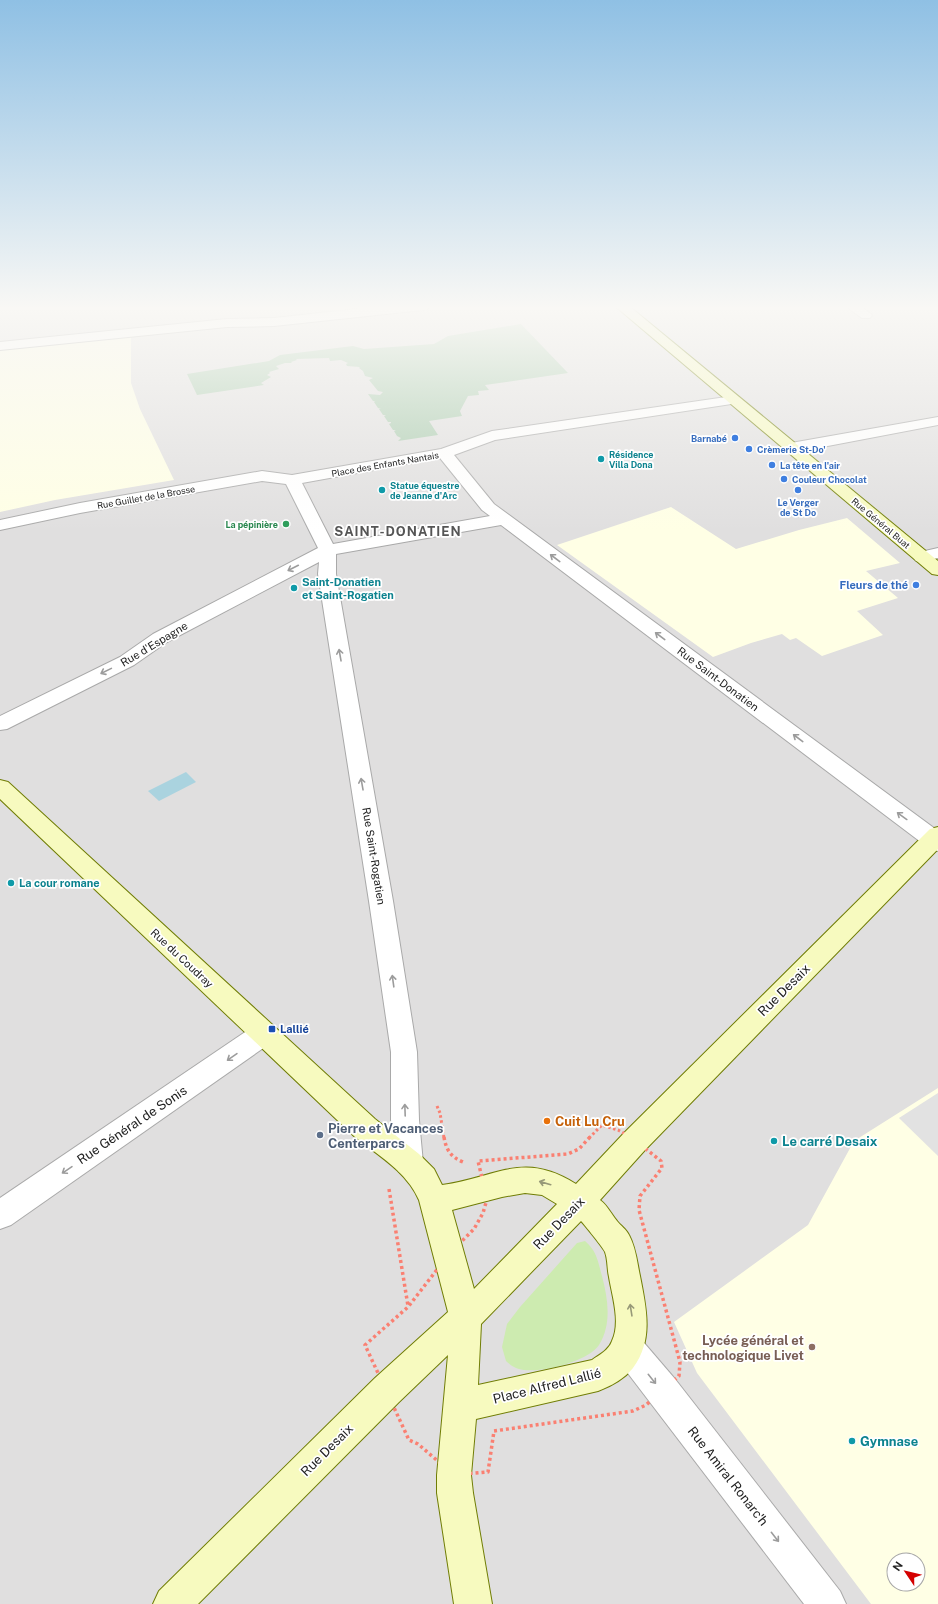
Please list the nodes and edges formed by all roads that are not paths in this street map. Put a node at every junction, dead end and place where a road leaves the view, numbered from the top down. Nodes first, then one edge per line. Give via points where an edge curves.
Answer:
1 (710, 381) edge
2 (733, 400) junction
3 (938, 421) edge
4 (791, 448) junction
5 (444, 453) junction
6 (292, 480) junction
7 (504, 519) junction
8 (0, 525) edge
9 (328, 550) junction
10 (930, 555) edge
11 (938, 570) edge
12 (0, 724) edge
13 (0, 787) edge
14 (936, 839) edge
15 (263, 1034) junction
16 (398, 1172) junction
17 (434, 1200) junction
18 (578, 1203) junction
19 (0, 1215) edge
20 (465, 1318) junction
21 (628, 1348) junction
22 (460, 1405) junction
23 (172, 1604) edge
24 (473, 1604) edge
25 (827, 1604) edge

1 - 2 street, Rue Général Buat
2 - 4 street, Rue Général Buat
2 - 5 street via 492,436
3 - 4 street
4 - 10 street, Rue Général Buat
5 - 6 street, Place des Enfants Nantais
5 - 7 street, Place des Enfants Nantais via 488,507
6 - 8 street, Rue Guillet de la Brosse via 262,476 80,508
6 - 9 street
7 - 9 street
14 -> 7 street, Rue Saint-Donatien
9 -> 12 street, Rue d'Espagne via 160,638 127,661
16 -> 9 street, Rue Saint-Rogatien via 405,1120 404,1052 327,574
10 - 11 street, Rue Général Buat
13 - 15 street, Rue du Coudray
14 - 18 street, Rue Desaix via 635,1141
15 - 16 street, Rue du Coudray via 365,1128
15 -> 19 street, Rue Général de Sonis
16 - 17 street via 424,1178
18 -> 17 street, Place Alfred Lallié via 546,1182 527,1180 486,1186 458,1196
17 - 20 street
18 - 20 street, Rue Desaix
21 -> 18 street, Place Alfred Lallié via 632,1315 618,1244 597,1217
20 - 22 street
20 - 23 street, Rue Desaix via 387,1390
21 - 22 street, Place Alfred Lallié via 620,1361 598,1376
21 -> 25 street, Rue Amiral Ronarc'h
22 - 24 street via 454,1475 455,1493

